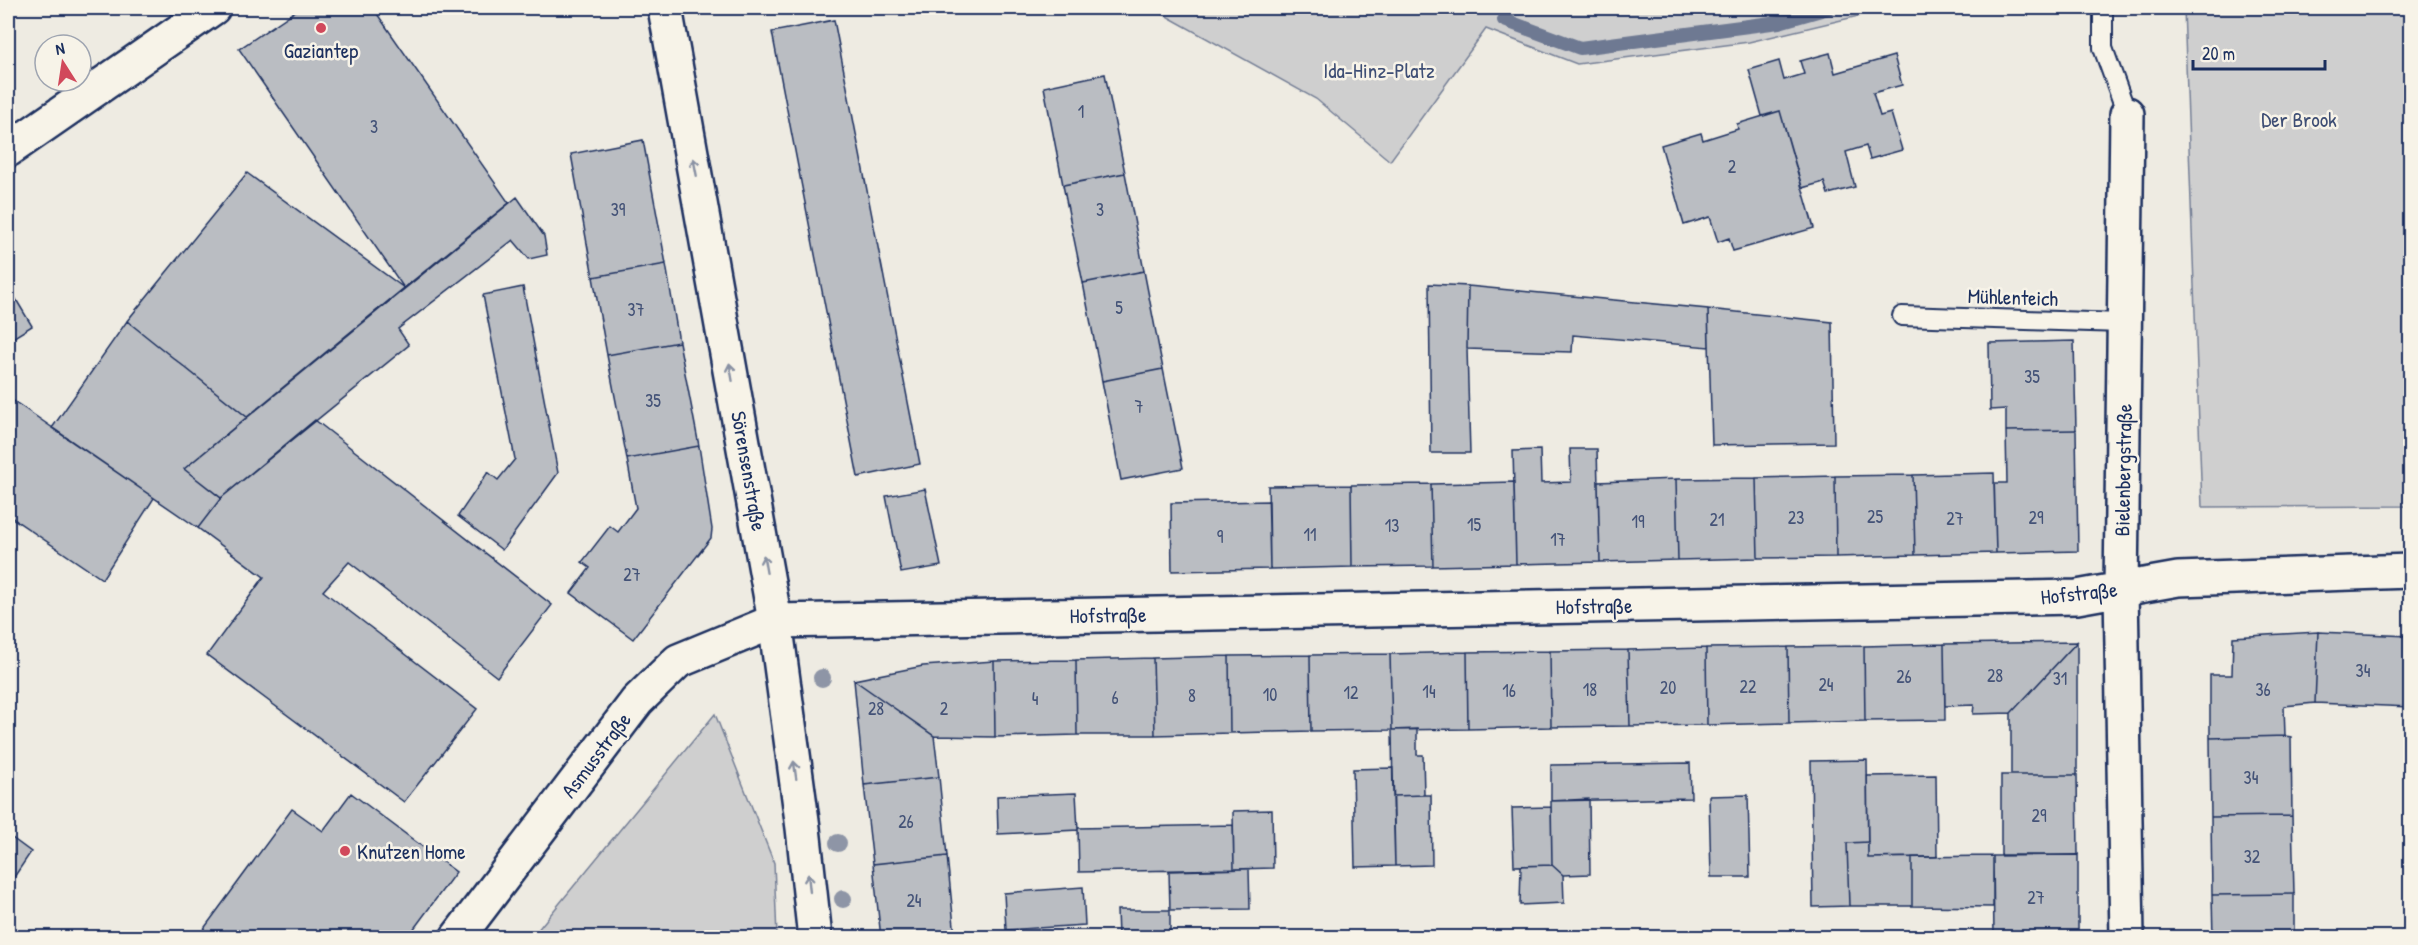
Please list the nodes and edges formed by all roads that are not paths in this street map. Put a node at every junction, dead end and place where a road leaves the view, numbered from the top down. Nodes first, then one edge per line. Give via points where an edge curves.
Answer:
1 (213, 8) edge
2 (665, 8) edge
3 (2103, 8) edge
4 (2127, 114) joint
5 (8, 150) edge
6 (1902, 316) dead end
7 (2123, 323) junction
8 (2410, 571) edge
9 (2121, 589) junction
10 (775, 621) junction
11 (458, 938) edge
12 (815, 938) edge
13 (2127, 938) edge

1 - 5 street
10 -> 2 street, Sörensenstraße
3 - 4 lane, Bielenbergstraße via 2103,48
4 - 7 street, Bielenbergstraße
6 - 7 lane, Mühlenteich
7 - 9 street, Bielenbergstraße
8 - 9 street, Hofstraße via 2178,579
9 - 10 street, Hofstraße via 2077,597
9 - 13 street, Bielenbergstraße
10 - 11 street, Asmusstraße via 678,661 637,701
12 -> 10 street, Sörensenstraße

